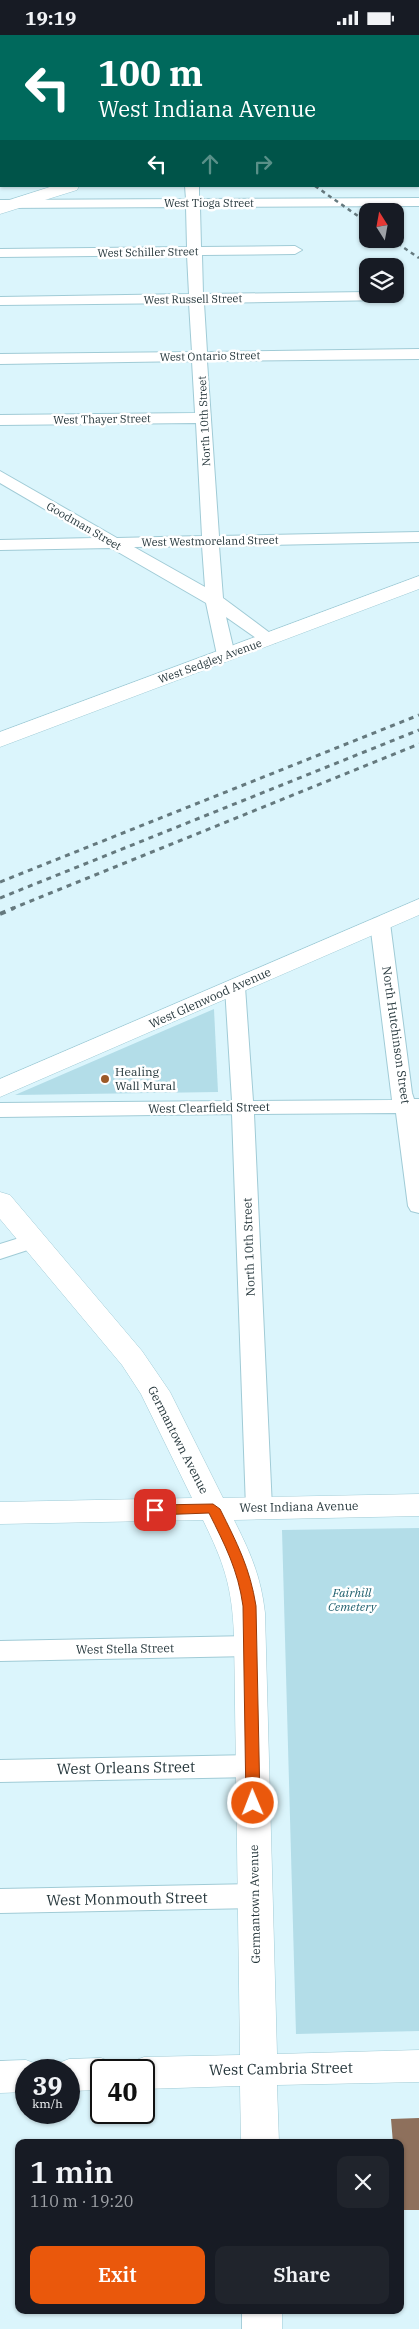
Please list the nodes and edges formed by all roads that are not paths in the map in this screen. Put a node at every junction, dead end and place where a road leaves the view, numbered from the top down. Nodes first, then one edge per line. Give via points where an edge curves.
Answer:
1 (65, 187) edge
2 (192, 187) edge
3 (20, 195) edge
4 (419, 202) edge
5 (0, 204) edge
6 (193, 204) junction
7 (0, 209) edge
8 (295, 250) dead end
9 (194, 252) junction
10 (0, 253) edge
11 (359, 296) edge
12 (196, 299) junction
13 (0, 301) edge
14 (419, 354) edge
15 (200, 356) junction
16 (0, 359) edge
17 (204, 417) junction
18 (0, 420) edge
19 (0, 476) edge
20 (20, 489) junction
21 (0, 497) edge
22 (419, 537) edge
23 (113, 542) junction
24 (210, 542) junction
25 (0, 545) edge
26 (419, 582) edge
27 (214, 599) junction
28 (269, 639) junction
29 (226, 655) junction
30 (0, 741) edge
31 (419, 906) edge
32 (380, 923) junction
33 (236, 987) junction
34 (0, 1089) edge
35 (412, 1106) edge
36 (244, 1107) junction
37 (0, 1110) edge
38 (0, 1201) edge
39 (419, 1206) edge
40 (32, 1241) junction
41 (0, 1252) edge
42 (419, 1505) edge
43 (259, 1508) junction
44 (213, 1509) junction
45 (0, 1513) edge
46 (250, 1646) junction
47 (0, 1651) edge
48 (253, 1766) junction
49 (0, 1771) edge
50 (255, 1896) junction
51 (0, 1901) edge
52 (419, 2066) edge
53 (259, 2070) junction
54 (155, 2073) edge
55 (15, 2076) edge
56 (0, 2077) edge
57 (260, 2139) edge
58 (262, 2314) edge
59 (262, 2329) edge

1 - 3 street
2 - 6 street, North 10th Street
3 - 5 street, West Tioga Street
3 - 6 street, West Tioga Street
3 - 7 street
4 - 6 street, West Tioga Street
6 - 9 street, North 10th Street
8 - 9 street, West Schiller Street
9 - 10 street, West Schiller Street
9 - 12 street, North 10th Street
11 - 12 street, West Russell Street
12 - 13 street, West Russell Street
12 - 15 street, North 10th Street
14 - 15 street, West Ontario Street
15 - 16 street, West Ontario Street
15 - 17 street, North 10th Street
17 - 18 street, West Thayer Street
17 - 24 street, North 10th Street
19 - 20 street, Goodman Street
20 - 21 street
20 - 23 street, Goodman Street
22 - 24 street, West Westmoreland Street
23 - 24 street, West Westmoreland Street
23 - 25 street, West Westmoreland Street
23 - 27 street, Goodman Street
24 - 27 street, North 10th Street
26 - 28 street, West Sedgley Avenue
27 - 28 street, Goodman Street
27 - 29 street, North 10th Street
28 - 29 street, West Sedgley Avenue
29 - 30 street, West Sedgley Avenue
31 - 32 street, West Glenwood Avenue
32 - 33 street, West Glenwood Avenue
32 - 35 street, North Hutchinson Street via 401,1093
33 - 34 street, West Glenwood Avenue
33 - 36 street, North 10th Street
35 - 36 street, West Clearfield Street
35 - 39 street, North Hutchinson Street via 409,1119
36 - 37 street, West Clearfield Street
36 - 43 street, North 10th Street
38 - 40 street, Germantown Avenue
40 - 41 street
40 - 44 street, Germantown Avenue via 155,1392
42 - 43 street, West Indiana Avenue
43 - 44 street, West Indiana Avenue
44 - 45 street, West Indiana Avenue
44 - 46 street, Germantown Avenue via 246,1581
46 - 47 street, West Stella Street
46 - 48 street, Germantown Avenue
48 - 49 street, West Orleans Street
48 - 50 street, Germantown Avenue
50 - 51 street, West Monmouth Street
50 - 53 street, Germantown Avenue
52 - 53 street, West Cambria Street
53 - 54 street, West Cambria Street
53 - 57 street, Germantown Avenue
55 - 56 street
58 - 59 street

